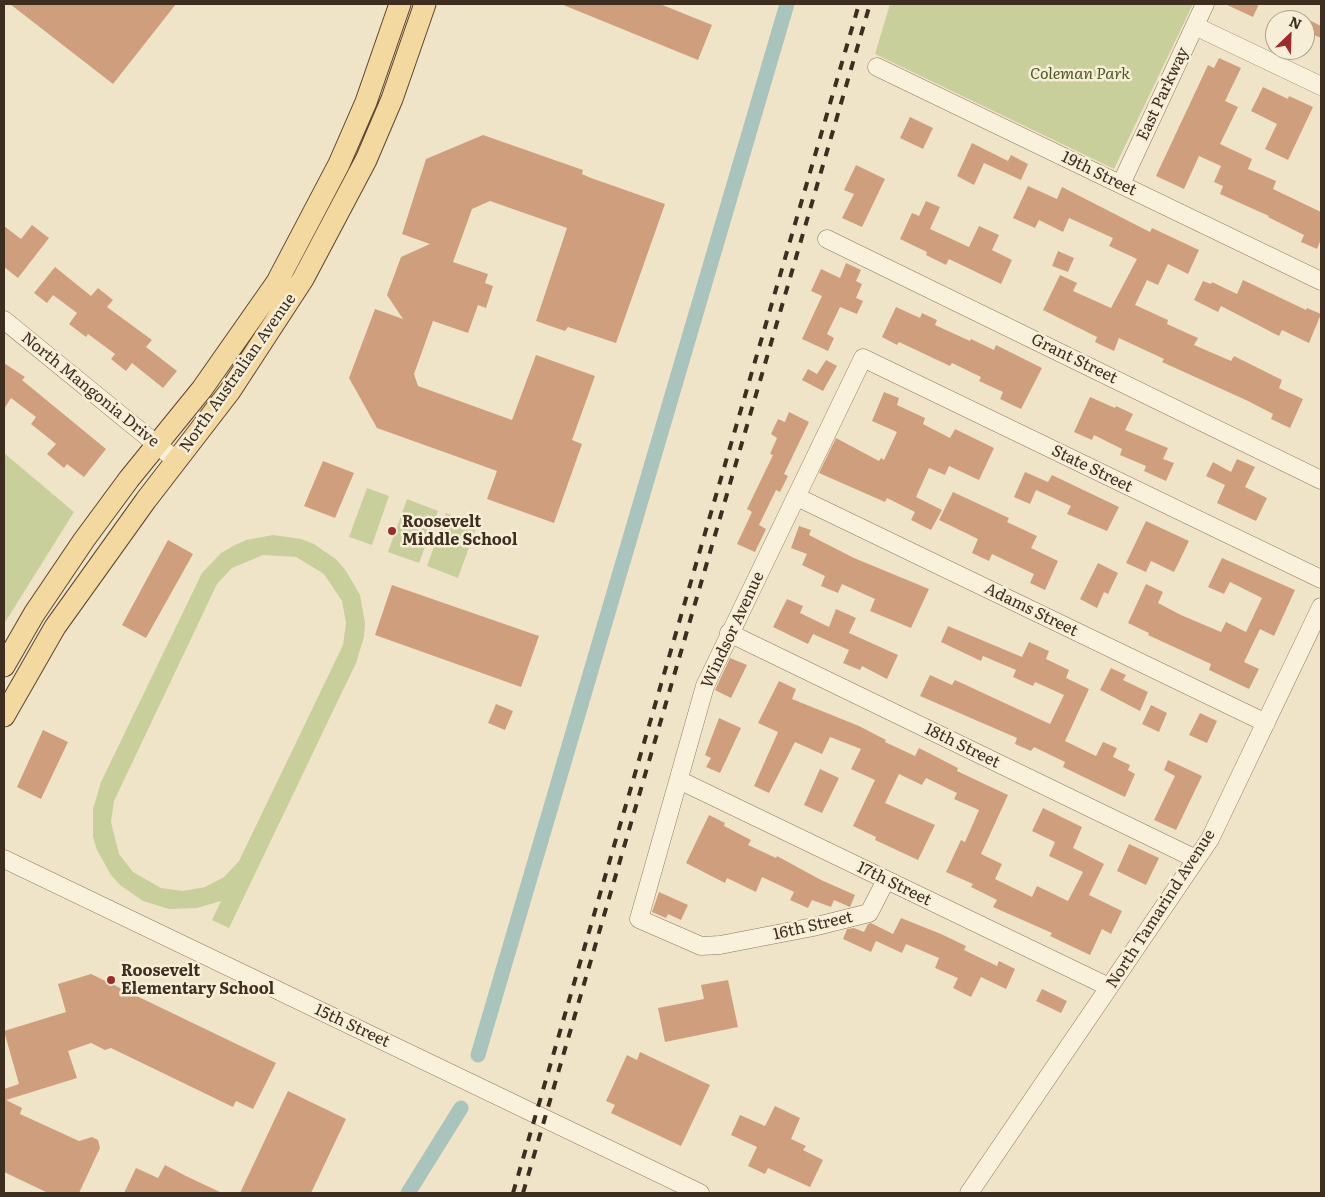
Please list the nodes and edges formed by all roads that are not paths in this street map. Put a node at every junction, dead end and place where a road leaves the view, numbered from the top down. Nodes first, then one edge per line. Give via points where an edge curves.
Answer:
1 (400, 4) edge
2 (425, 4) edge
3 (1200, 16) edge
4 (877, 67) dead end
5 (1321, 86) edge
6 (1121, 184) junction
7 (827, 239) dead end
8 (1321, 281) edge
9 (4, 320) edge
10 (863, 358) joint
11 (157, 444) junction
12 (176, 461) junction
13 (1321, 480) edge
14 (797, 497) junction
15 (1321, 579) edge
16 (1321, 607) edge
17 (729, 633) junction
18 (4, 666) edge
19 (4, 716) edge
20 (1266, 723) junction
21 (679, 780) junction
22 (4, 859) edge
23 (1196, 859) junction
24 (886, 880) junction
25 (720, 945) joint
26 (1109, 987) junction
27 (664, 1186) edge
28 (700, 1193) edge
29 (969, 1193) edge

1 - 11 main road, North Australian Avenue via 366,102 305,233 277,282 202,389
2 - 12 main road, North Australian Avenue via 392,99 336,220 268,336
3 - 5 street via 1253,54
3 - 6 street, East Parkway
4 - 6 street, 19th Street
6 - 8 street, 19th Street
7 - 13 street, Grant Street
9 - 11 street, North Mangonia Drive
10 - 14 street, Windsor Avenue
10 - 15 street, State Street
11 - 12 street, North Mangonia Drive
11 - 18 main road, North Australian Avenue via 84,540 34,614
12 - 19 main road, North Australian Avenue via 55,627
14 - 17 street, Windsor Avenue
14 - 20 street, Adams Street
16 - 20 street, North Tamarind Avenue
17 - 21 street, Windsor Avenue via 705,686
17 - 23 street, 18th Street
20 - 23 street, North Tamarind Avenue via 1210,839
21 - 24 street, 17th Street
21 - 25 street, Windsor Avenue via 639,919 701,946
22 - 27 street, 15th Street
23 - 26 street, North Tamarind Avenue
24 - 25 street, 16th Street via 869,913
24 - 26 street, 17th Street
26 - 29 street, North Tamarind Avenue
27 - 28 street, 15th Street

